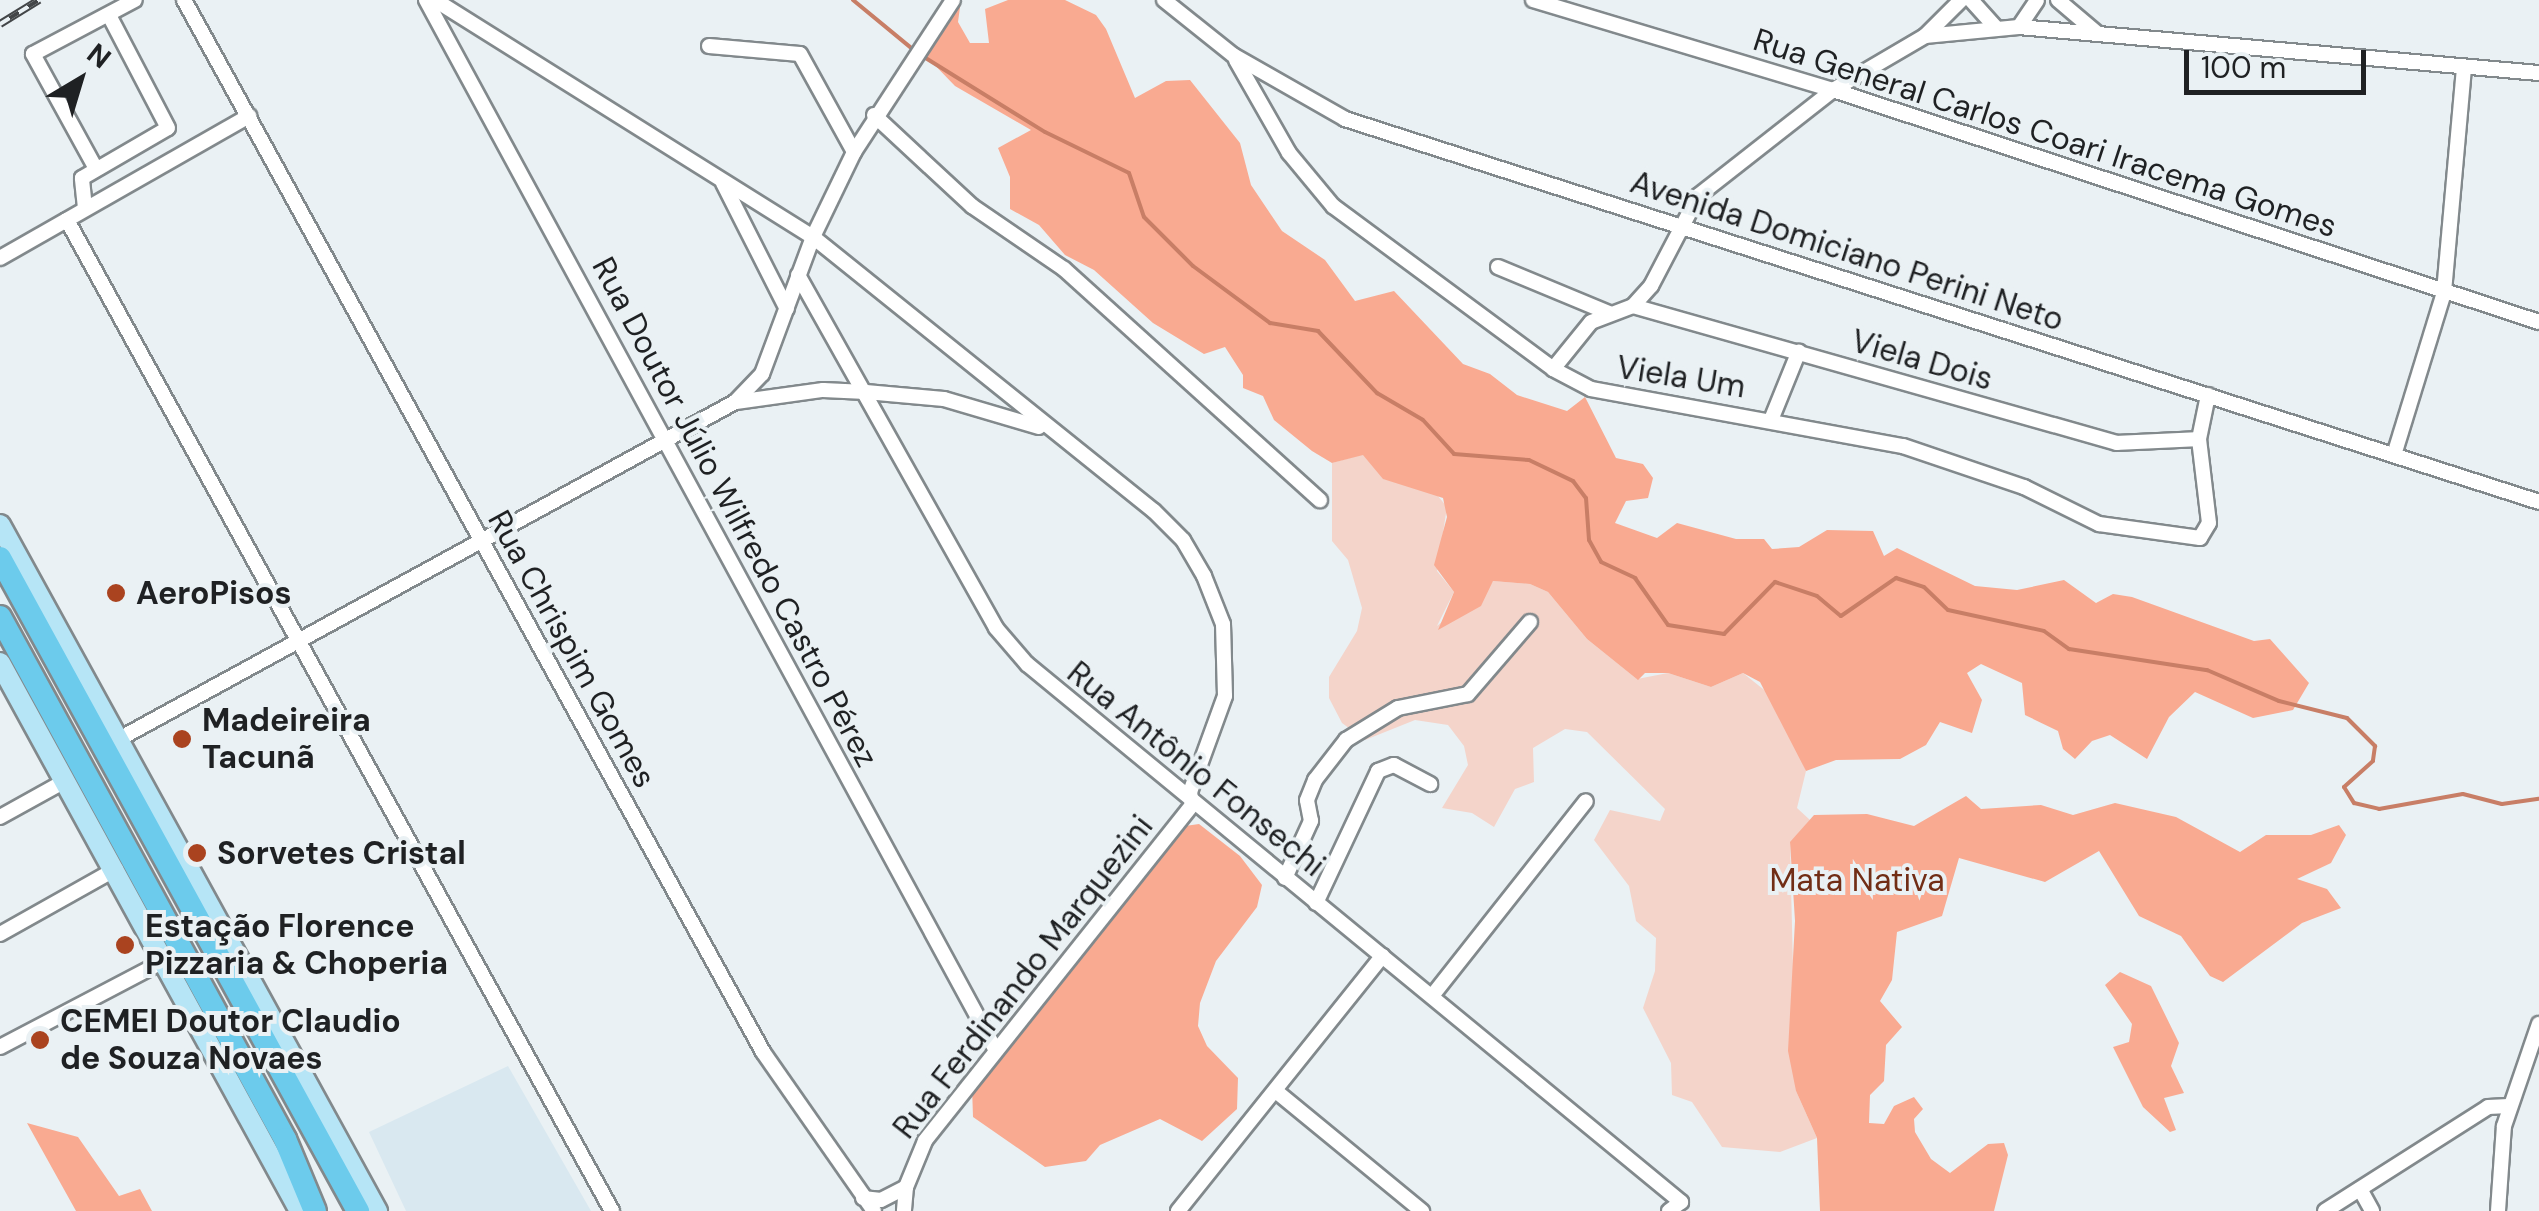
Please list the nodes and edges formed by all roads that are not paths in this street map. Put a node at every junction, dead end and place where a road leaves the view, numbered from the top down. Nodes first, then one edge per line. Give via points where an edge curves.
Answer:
1 (135, 0) edge
2 (426, 0) edge
3 (434, 0) edge
4 (953, 0) edge
5 (1164, 0) edge
6 (1534, 0) edge
7 (1960, 0) edge
8 (1971, 0) edge
9 (2037, 0) edge
10 (2058, 0) edge
11 (187, 6) edge
12 (109, 14) junction
13 (470, 23) junction
14 (1996, 27) junction
15 (2019, 27) junction
16 (2099, 35) junction
17 (1924, 36) junction
18 (452, 46) junction
19 (709, 46) dead end
20 (1233, 55) junction
21 (2464, 68) junction
22 (2539, 73) edge
23 (1833, 90) junction
24 (250, 116) junction
25 (874, 116) junction
26 (854, 152) junction
27 (96, 167) junction
28 (720, 178) junction
29 (85, 208) junction
30 (67, 220) junction
31 (1678, 226) junction
32 (812, 238) junction
33 (0, 258) edge
34 (1498, 267) dead end
35 (798, 274) junction
36 (2444, 292) junction
37 (1633, 306) junction
38 (788, 309) junction
39 (1609, 312) junction
40 (2539, 322) edge
41 (1799, 352) junction
42 (1552, 369) junction
43 (866, 392) junction
44 (2208, 395) junction
45 (735, 402) junction
46 (1771, 420) junction
47 (1048, 430) junction
48 (664, 439) junction
49 (2199, 439) junction
50 (2394, 455) junction
51 (1320, 500) dead end
52 (2539, 502) edge
53 (0, 525) edge
54 (481, 543) junction
55 (0, 558) edge
56 (0, 617) edge
57 (1530, 622) dead end
58 (299, 644) junction
59 (3, 677) edge
60 (119, 738) junction
61 (65, 781) junction
62 (1430, 784) dead end
63 (1586, 800) dead end
64 (1192, 805) junction
65 (0, 816) edge
66 (116, 869) junction
67 (1285, 878) junction
68 (1316, 903) junction
69 (0, 934) edge
70 (1382, 956) junction
71 (166, 960) junction
72 (1432, 996) junction
73 (2539, 1024) edge
74 (0, 1047) edge
75 (995, 1049) junction
76 (1277, 1092) junction
77 (2509, 1106) junction
78 (906, 1186) junction
79 (2360, 1188) junction
80 (863, 1198) junction
81 (1677, 1208) edge
82 (300, 1211) edge
83 (315, 1211) edge
84 (358, 1211) edge
85 (378, 1211) edge
86 (612, 1211) edge
87 (874, 1211) edge
88 (904, 1211) edge
89 (1178, 1211) edge
90 (1422, 1211) edge
91 (2325, 1211) edge
92 (2372, 1211) edge
93 (2498, 1211) edge

1 - 12 street
2 - 18 street, Rua Doutor Júlio Wilfredo Castro Pérez
3 - 13 street
4 - 25 street
5 - 20 street, Avenida Domiciano Perini Neto
6 - 23 street, Rua General Carlos Coari Iracema Gomes
7 - 17 street
8 - 14 street
9 - 15 street
10 - 16 street
11 - 24 street
12 - 27 street via 168,128
12 - 27 street via 33,54
13 - 18 street
13 - 28 street
14 - 15 street
14 - 17 street
15 - 16 street
16 - 21 street
17 - 23 street
18 - 48 street, Rua Doutor Júlio Wilfredo Castro Pérez
19 - 26 street via 800,54
20 - 31 street, Avenida Domiciano Perini Neto via 1345,118
20 - 42 street, Viela Um via 1290,154 1333,206
21 - 22 street
21 - 36 street
23 - 31 street via 1698,196
23 - 36 street, Rua General Carlos Coari Iracema Gomes
24 - 29 street
24 - 54 street, Rua Chrispim Gomes
25 - 26 street
25 - 51 street via 972,206 1064,269
26 - 32 street
27 - 29 street via 79,182
28 - 32 street
28 - 38 street
29 - 30 street
30 - 33 street
30 - 58 street
31 - 37 street via 1662,268
31 - 44 street, Avenida Domiciano Perini Neto
32 - 35 street
32 - 47 street
34 - 39 street
35 - 38 street
35 - 43 street, Rua Antônio Fonsechi
36 - 40 street, Rua General Carlos Coari Iracema Gomes
36 - 50 street
37 - 39 street
37 - 41 street, Viela Dois
38 - 45 street via 762,374
39 - 42 street via 1580,333
41 - 46 street
41 - 49 street, Viela Dois via 2117,443
42 - 46 street, Viela Um via 1618,397
43 - 45 street via 823,390
43 - 47 street via 944,399
43 - 64 street, Rua Antônio Fonsechi via 996,628 1062,698
44 - 49 street
44 - 50 street, Avenida Domiciano Perini Neto
45 - 48 street
46 - 49 street, Viela Um via 1967,464 2099,524 2200,538 2210,524
47 - 64 street via 1154,510 1204,576 1222,624 1225,696 1190,792
48 - 54 street
48 - 75 street, Rua Doutor Júlio Wilfredo Castro Pérez
50 - 52 street, Avenida Domiciano Perini Neto
53 - 60 street
54 - 58 street
54 - 80 street, Rua Chrispim Gomes via 763,1052
55 - 84 main road
56 - 83 main road via 284,1139
57 - 67 street via 1468,694 1398,708 1346,740 1307,800 1311,821
58 - 60 street
58 - 86 street
59 - 61 street
60 - 85 street
61 - 65 street
61 - 66 street
62 - 68 street via 1394,765 1378,771
63 - 72 street
64 - 67 street, Rua Antônio Fonsechi
64 - 75 street, Rua Ferdinando Marquezini
66 - 69 street
66 - 71 street
67 - 68 street, Rua Antônio Fonsechi
68 - 70 street, Rua Antônio Fonsechi
70 - 72 street, Rua Antônio Fonsechi
70 - 76 street
71 - 74 street
71 - 82 street
72 - 81 street, Rua Antônio Fonsechi
73 - 77 street
75 - 78 street, Rua Ferdinando Marquezini via 925,1141
76 - 89 street
76 - 90 street
77 - 79 street via 2488,1108
77 - 93 street
78 - 80 street via 881,1200
78 - 88 street
79 - 91 street
79 - 92 street
80 - 87 street, Rua Chrispim Gomes

